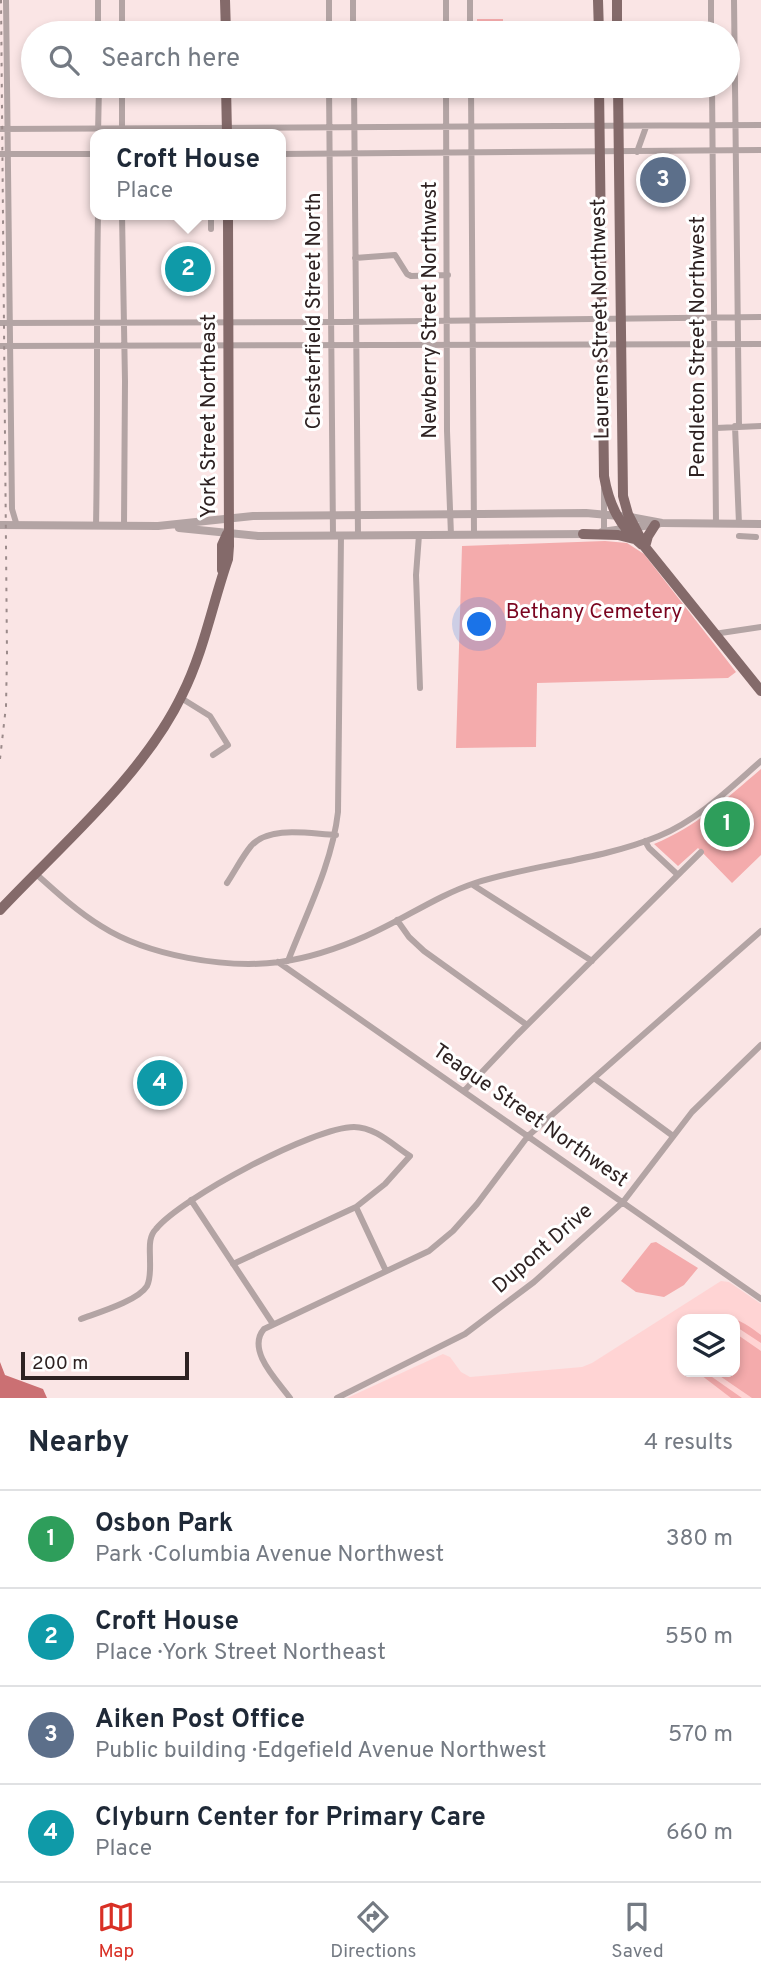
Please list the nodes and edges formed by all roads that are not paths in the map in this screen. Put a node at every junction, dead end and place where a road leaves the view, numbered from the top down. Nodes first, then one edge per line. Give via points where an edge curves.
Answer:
1 (6, 0) edge
2 (98, 0) edge
3 (122, 0) edge
4 (225, 0) edge
5 (329, 0) edge
6 (353, 0) edge
7 (446, 0) edge
8 (470, 0) edge
9 (598, 0) edge
10 (617, 0) edge
11 (711, 0) edge
12 (734, 0) edge
13 (98, 21) edge
14 (122, 21) edge
15 (226, 21) edge
16 (329, 21) edge
17 (354, 21) edge
18 (446, 21) edge
19 (470, 21) edge
20 (599, 21) edge
21 (617, 21) edge
22 (711, 21) edge
23 (734, 21) edge
24 (99, 98) edge
25 (122, 98) edge
26 (226, 98) edge
27 (329, 98) edge
28 (354, 98) edge
29 (446, 98) edge
30 (471, 98) edge
31 (599, 98) edge
32 (618, 98) edge
33 (712, 98) edge
34 (735, 98) edge
35 (735, 125) junction
36 (761, 125) edge
37 (712, 126) junction
38 (600, 127) junction
39 (618, 127) junction
40 (646, 127) junction
41 (354, 128) junction
42 (446, 128) junction
43 (471, 128) junction
44 (0, 129) edge
45 (9, 129) junction
46 (98, 129) edge
47 (122, 129) edge
48 (227, 129) edge
49 (330, 129) junction
50 (286, 130) edge
51 (90, 132) edge
52 (761, 150) edge
53 (713, 151) junction
54 (736, 151) junction
55 (447, 152) junction
56 (470, 152) junction
57 (599, 152) junction
58 (618, 152) junction
59 (637, 152) junction
60 (9, 153) junction
61 (354, 153) junction
62 (0, 154) edge
63 (286, 154) edge
64 (330, 154) junction
65 (90, 155) edge
66 (98, 220) edge
67 (122, 220) edge
68 (211, 220) edge
69 (228, 220) edge
70 (211, 229) dead end
71 (355, 258) junction
72 (448, 275) junction
73 (737, 317) junction
74 (761, 317) edge
75 (602, 318) junction
76 (714, 318) junction
77 (447, 320) junction
78 (472, 320) junction
79 (620, 320) junction
80 (228, 321) junction
81 (330, 322) junction
82 (355, 322) junction
83 (0, 323) edge
84 (95, 323) junction
85 (124, 323) junction
86 (10, 324) junction
87 (228, 344) junction
88 (472, 344) junction
89 (602, 344) junction
90 (621, 344) junction
91 (738, 344) junction
92 (761, 344) edge
93 (124, 345) junction
94 (330, 345) junction
95 (356, 345) junction
96 (447, 345) junction
97 (715, 345) junction
98 (0, 346) edge
99 (11, 346) junction
100 (95, 346) junction
101 (737, 426) junction
102 (761, 426) edge
103 (716, 428) junction
104 (604, 477) junction
105 (610, 500) junction
106 (624, 500) junction
107 (474, 514) junction
108 (603, 514) junction
109 (450, 515) junction
110 (333, 516) junction
111 (358, 516) junction
112 (616, 516) junction
113 (228, 518) junction
114 (761, 523) edge
115 (630, 524) junction
116 (658, 524) junction
117 (716, 524) junction
118 (742, 524) junction
119 (0, 525) edge
120 (18, 526) junction
121 (96, 526) junction
122 (124, 526) junction
123 (158, 526) junction
124 (604, 532) junction
125 (228, 533) junction
126 (474, 534) junction
127 (583, 534) junction
128 (358, 535) junction
129 (419, 535) junction
130 (451, 535) junction
131 (337, 536) junction
132 (756, 537) dead end
133 (635, 539) junction
134 (645, 547) junction
135 (761, 627) edge
136 (715, 634) junction
137 (420, 688) dead end
138 (761, 691) edge
139 (181, 698) junction
140 (213, 755) dead end
141 (761, 761) edge
142 (336, 835) junction
143 (645, 841) junction
144 (701, 852) dead end
145 (35, 873) junction
146 (678, 875) junction
147 (228, 883) dead end
148 (472, 884) junction
149 (0, 910) edge
150 (397, 920) junction
151 (761, 931) edge
152 (288, 961) junction
153 (592, 961) junction
154 (278, 962) junction
155 (527, 1026) junction
156 (761, 1045) edge
157 (594, 1078) junction
158 (464, 1091) junction
159 (528, 1136) junction
160 (673, 1136) junction
161 (191, 1200) junction
162 (623, 1202) junction
163 (356, 1207) junction
164 (233, 1264) junction
165 (386, 1271) junction
166 (761, 1299) edge
167 (81, 1319) dead end
168 (273, 1324) junction
169 (290, 1398) edge
170 (337, 1398) edge

1 - 45 street
2 - 13 street
3 - 14 street
4 - 15 main road
5 - 16 street
6 - 17 street
7 - 18 street
8 - 19 street
9 - 20 main road
10 - 21 main road
11 - 22 street
12 - 23 street, Pendleton Street Northwest
24 - 46 street
25 - 47 street
26 - 48 main road
27 - 49 street, Chesterfield Street North
28 - 41 street, Chesterfield Street North
29 - 42 street, Newberry Street Northwest
30 - 43 street, Newberry Street Northwest
31 - 38 main road, Laurens Street Northwest
32 - 39 main road, Laurens Street Northwest
33 - 37 street, Pendleton Street Northwest
34 - 35 street, Pendleton Street Northwest
35 - 36 street
35 - 37 street
35 - 54 street, Pendleton Street Northwest
37 - 40 street
37 - 53 street, Pendleton Street Northwest
38 - 39 street
38 - 43 street
38 - 57 main road, Laurens Street Northwest
39 - 40 street
39 - 58 main road, Laurens Street Northwest
40 - 59 street
41 - 42 street
41 - 49 street
41 - 61 street, Chesterfield Street North
42 - 43 street
42 - 55 street, Newberry Street Northwest
43 - 56 street, Newberry Street Northwest
44 - 45 street
45 - 51 street
45 - 60 street
49 - 50 street
49 - 64 street, Chesterfield Street North
52 - 54 street
53 - 54 street
53 - 59 street
53 - 76 street, Pendleton Street Northwest
54 - 73 street, Pendleton Street Northwest
55 - 56 street
55 - 61 street
55 - 72 street, Newberry Street Northwest
56 - 57 street
56 - 78 street, Newberry Street Northwest
57 - 58 street
57 - 75 main road, Laurens Street Northwest
58 - 59 street
58 - 79 main road, Laurens Street Northwest
60 - 62 street
60 - 65 street
60 - 86 street
61 - 64 street
61 - 71 street, Chesterfield Street North
63 - 64 street
64 - 81 street, Chesterfield Street North
66 - 84 street
67 - 85 street
68 - 70 street
69 - 80 main road, York Street Northeast
71 - 72 street via 395,255 411,276
71 - 82 street, Chesterfield Street North
72 - 77 street, Newberry Street Northwest
73 - 74 street
73 - 76 street
73 - 91 street, Pendleton Street Northwest
75 - 78 street
75 - 79 street
75 - 89 main road, Laurens Street Northwest
76 - 79 street
76 - 97 street, Pendleton Street Northwest
77 - 78 street
77 - 82 street
77 - 96 street, Newberry Street Northwest
78 - 88 street, Newberry Street Northwest
79 - 90 main road, Laurens Street Northwest
80 - 81 street
80 - 85 street
80 - 87 main road, York Street Northeast
81 - 82 street
81 - 94 street, Chesterfield Street North
82 - 95 street, Chesterfield Street North
83 - 86 street
84 - 85 street
84 - 86 street
84 - 100 street
85 - 93 street
86 - 99 street
87 - 93 street
87 - 94 street
87 - 113 main road, York Street Northeast
88 - 89 street
88 - 96 street
88 - 107 street, Newberry Street Northwest
89 - 90 street
89 - 104 main road, Laurens Street Northwest
90 - 97 street
90 - 106 main road, Laurens Street Northwest
91 - 92 street
91 - 97 street
91 - 101 street, Pendleton Street Northwest
93 - 100 street
93 - 122 street
94 - 95 street
94 - 110 street, Chesterfield Street North
95 - 96 street
95 - 111 street, Chesterfield Street North
96 - 109 street, Newberry Street Northwest
97 - 103 street, Pendleton Street Northwest
98 - 99 street
99 - 100 street
99 - 120 street via 12,509
100 - 121 street
101 - 102 street
101 - 103 street
101 - 118 street, Pendleton Street Northwest
103 - 117 street, Pendleton Street Northwest
104 - 105 main road, Laurens Street Northwest
104 - 108 street, Laurens Street Northwest
105 - 106 main road
105 - 112 main road, Laurens Street Northwest
106 - 115 main road, Laurens Street Northwest
107 - 108 street
107 - 109 street
107 - 126 street, Newberry Street Northwest
108 - 112 street
108 - 124 street, Laurens Street Northwest
109 - 111 street
109 - 130 street, Newberry Street Northwest
110 - 111 street
110 - 113 street
110 - 131 street, Chesterfield Street North
111 - 128 street, Chesterfield Street North
112 - 115 main road, Laurens Street Northwest
113 - 123 street
113 - 125 main road, York Street Northeast
114 - 118 street
115 - 116 street
115 - 124 street
115 - 133 main road, Laurens Street Northwest
115 - 134 main road, Laurens Street Northwest
116 - 117 street
116 - 134 main road
117 - 118 street
118 - 132 street, Pendleton Street Northwest via 742,537
119 - 120 street
120 - 121 street
121 - 122 street
122 - 123 street
123 - 125 street
124 - 127 street
125 - 131 street
125 - 139 main road, York Street Northeast via 204,642
126 - 127 street
126 - 130 street
127 - 133 main road
128 - 129 street
128 - 131 street
129 - 130 street
129 - 137 street
131 - 142 street, Chesterfield Street North
133 - 134 main road, Laurens Street Northwest
134 - 136 main road, Laurens Street Northwest
135 - 136 street
136 - 138 main road, Laurens Street Northwest
139 - 140 street via 210,716 228,745
139 - 145 main road, York Street Northeast via 135,767
141 - 143 street via 700,811
142 - 147 street via 264,836 251,846
142 - 152 street, Chesterfield Street North
143 - 146 street
143 - 148 street
144 - 146 street
145 - 149 main road, York Street Northeast
145 - 154 street via 102,927 137,943 209,961
146 - 153 street
148 - 150 street
148 - 153 street
150 - 152 street via 347,944
150 - 155 street via 432,958
151 - 157 street
152 - 154 street
153 - 155 street
154 - 158 street, Teague Street Northwest
155 - 158 street
156 - 160 street, Dupont Drive
157 - 159 street
157 - 160 street
158 - 159 street, Teague Street Northwest
159 - 162 street, Teague Street Northwest
159 - 165 street via 453,1231 429,1251
160 - 162 street, Dupont Drive
161 - 163 street via 253,1162 354,1127 371,1131 410,1156
161 - 164 street
161 - 167 street via 151,1236 147,1286 119,1304
162 - 166 street, Teague Street Northwest
162 - 170 street, Dupont Drive via 476,1327
163 - 164 street
163 - 165 street
164 - 168 street
165 - 168 street
168 - 169 street via 258,1336 258,1349

